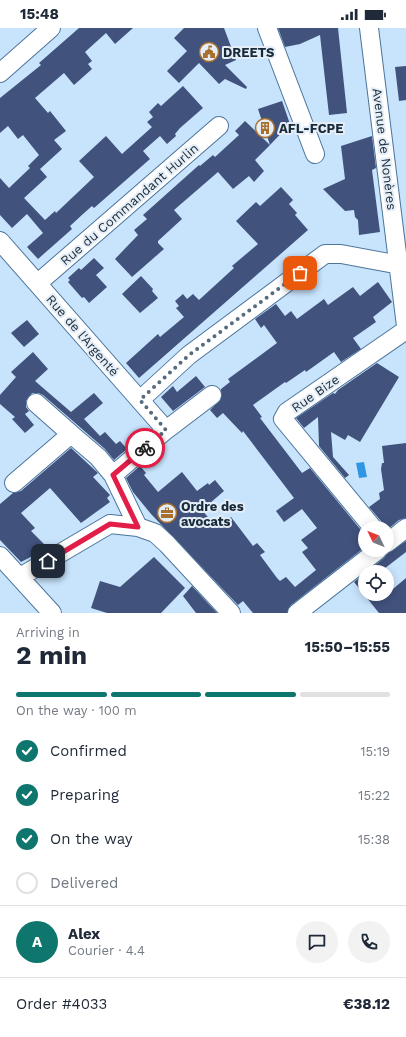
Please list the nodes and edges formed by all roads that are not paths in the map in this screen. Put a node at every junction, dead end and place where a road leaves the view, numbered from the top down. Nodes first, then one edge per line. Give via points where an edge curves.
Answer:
1 (51, 28) edge
2 (266, 28) edge
3 (372, 33) edge
4 (0, 73) edge
5 (219, 126) dead end
6 (315, 154) dead end
7 (0, 241) edge
8 (400, 265) junction
9 (38, 283) junction
10 (406, 326) edge
11 (406, 330) edge
12 (212, 395) dead end
13 (140, 400) junction
14 (36, 403) dead end
15 (166, 430) junction
16 (71, 434) junction
17 (113, 475) junction
18 (14, 483) dead end
19 (366, 521) edge
20 (138, 527) junction
21 (406, 528) edge
22 (394, 537) edge
23 (0, 556) edge
24 (369, 557) edge
25 (20, 578) junction
26 (52, 613) edge
27 (231, 613) edge
28 (297, 613) edge

1 - 4 street
2 - 6 street
3 - 8 street, Avenue de Nonères
5 - 9 street, Rue du Commandant Hurlin
7 - 9 street, Rue de l'Argenté
8 - 10 street, Avenue de Nonères
8 - 13 street via 341,254 325,254 189,355
9 - 13 street, Rue de l'Argenté
11 - 19 street, Rue Bize via 287,412 283,419
12 - 15 street
13 - 15 street, Rue de l'Argenté
14 - 16 street
15 - 17 street
16 - 17 street via 98,457
16 - 18 street
17 - 20 street
20 - 25 street via 110,524
20 - 27 street via 155,533 167,544
21 - 22 street
23 - 25 street
24 - 28 street
25 - 26 street

